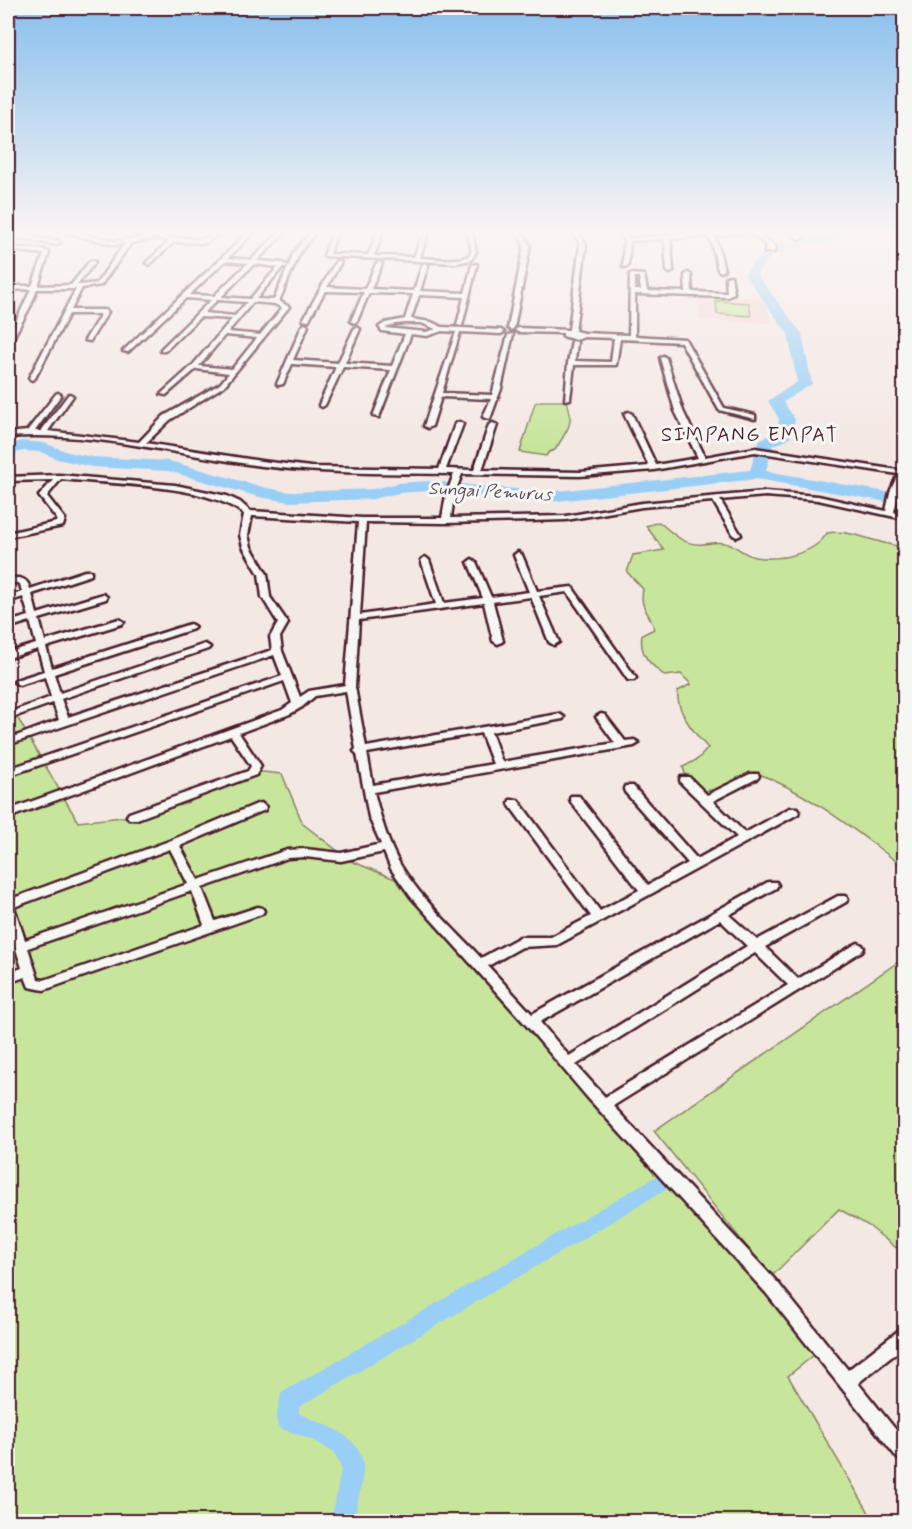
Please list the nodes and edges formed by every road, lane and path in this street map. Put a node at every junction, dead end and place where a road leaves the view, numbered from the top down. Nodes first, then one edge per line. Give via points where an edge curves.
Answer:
1 (27, 303) edge
2 (70, 303) edge
3 (175, 303) edge
4 (212, 303) edge
5 (249, 303) edge
6 (279, 303) edge
7 (316, 303) edge
8 (364, 303) edge
9 (413, 303) edge
10 (465, 303) edge
11 (516, 303) edge
12 (573, 303) edge
13 (633, 303) edge
14 (67, 312) junction
15 (201, 315) junction
16 (236, 318) junction
17 (406, 322) junction
18 (441, 329) junction
19 (511, 332) junction
20 (223, 333) junction
21 (408, 333) junction
22 (568, 333) junction
23 (262, 337) junction
24 (617, 337) junction
25 (10, 338) dead end
26 (632, 338) junction
27 (88, 340) dead end
28 (574, 342) dead end
29 (163, 350) dead end
30 (126, 351) dead end
31 (663, 358) dead end
32 (289, 362) junction
33 (572, 363) junction
34 (341, 366) junction
35 (194, 367) junction
36 (394, 368) junction
37 (233, 371) junction
38 (32, 378) dead end
39 (280, 384) dead end
40 (164, 394) dead end
41 (439, 394) junction
42 (58, 395) dead end
43 (70, 396) dead end
44 (494, 397) junction
45 (567, 399) dead end
46 (322, 405) dead end
47 (628, 414) dead end
48 (377, 416) dead end
49 (487, 417) dead end
50 (752, 417) dead end
51 (459, 424) dead end
52 (493, 425) dead end
53 (428, 426) dead end
54 (30, 432) junction
55 (44, 432) junction
56 (8, 435) edge
57 (141, 444) junction
58 (703, 460) junction
59 (654, 468) junction
60 (442, 471) junction
61 (459, 472) junction
62 (477, 473) junction
63 (903, 473) edge
64 (59, 477) junction
65 (8, 479) edge
66 (715, 498) junction
67 (248, 513) junction
68 (890, 513) junction
69 (904, 517) edge
70 (362, 520) junction
71 (446, 521) junction
72 (8, 535) edge
73 (737, 535) dead end
74 (518, 555) dead end
75 (425, 560) dead end
76 (472, 562) dead end
77 (88, 573) dead end
78 (8, 581) edge
79 (27, 593) junction
80 (536, 594) junction
81 (103, 597) dead end
82 (8, 599) edge
83 (488, 600) junction
84 (441, 606) junction
85 (354, 618) junction
86 (34, 619) junction
87 (119, 622) dead end
88 (8, 625) edge
89 (190, 627) dead end
90 (498, 641) dead end
91 (554, 642) dead end
92 (42, 646) junction
93 (205, 647) dead end
94 (277, 651) junction
95 (12, 654) dead end
96 (49, 673) junction
97 (287, 677) junction
98 (631, 678) dead end
99 (19, 682) dead end
100 (350, 687) junction
101 (57, 698) junction
102 (298, 705) junction
103 (8, 716) edge
104 (559, 717) dead end
105 (601, 717) dead end
106 (65, 722) junction
107 (485, 730) junction
108 (233, 732) junction
109 (8, 742) edge
110 (634, 743) dead end
111 (622, 745) junction
112 (359, 752) junction
113 (499, 767) junction
114 (8, 773) edge
115 (754, 776) dead end
116 (685, 780) dead end
117 (368, 789) junction
118 (628, 789) dead end
119 (575, 799) dead end
120 (706, 800) junction
121 (514, 803) dead end
122 (261, 807) dead end
123 (794, 811) dead end
124 (8, 814) edge
125 (133, 816) dead end
126 (743, 837) junction
127 (172, 844) junction
128 (387, 847) junction
129 (695, 864) junction
130 (195, 885) junction
131 (772, 885) dead end
132 (646, 891) junction
133 (842, 899) dead end
134 (8, 906) edge
135 (258, 911) dead end
136 (720, 913) junction
137 (598, 918) junction
138 (211, 927) junction
139 (11, 929) edge
140 (21, 946) junction
141 (755, 947) junction
142 (858, 948) dead end
143 (479, 965) junction
144 (29, 970) junction
145 (8, 978) edge
146 (797, 986) junction
147 (531, 1021) junction
148 (567, 1064) junction
149 (604, 1106) junction
150 (904, 1337) edge
151 (846, 1382) junction
152 (904, 1453) edge

1 - 25 street
2 - 14 street
3 - 30 street
4 - 15 street
5 - 16 street
6 - 23 street via 286,307
7 - 32 street
8 - 34 street
9 - 17 street
10 - 41 street
11 - 19 street
12 - 22 street
13 - 26 street
14 - 27 street via 105,312
14 - 38 street
15 - 16 street
15 - 29 street
16 - 20 street
17 - 18 street via 429,323
17 - 21 street via 391,322 382,329
18 - 19 street
18 - 21 street
19 - 22 street
19 - 44 street
20 - 23 street
20 - 35 street
21 - 36 street
22 - 24 street
23 - 37 street
24 - 26 street
24 - 33 street via 614,364
26 - 50 street via 683,340 721,409
28 - 33 street
31 - 58 street via 679,411
32 - 34 street
32 - 39 street
33 - 45 street
34 - 36 street
34 - 46 street
35 - 37 street
35 - 40 street
36 - 48 street
37 - 57 street via 213,392 167,418
41 - 44 street
41 - 53 street
42 - 54 street
43 - 55 street
44 - 49 street
47 - 59 street
51 - 60 street
52 - 62 street
54 - 55 street
54 - 56 street
55 - 57 street
57 - 60 street via 274,466
58 - 59 street
58 - 63 street via 759,450
59 - 62 street via 580,474
60 - 61 street
61 - 62 street
61 - 71 street
63 - 68 street
64 - 65 street
64 - 67 street via 190,490 233,502
64 - 72 street via 43,496 61,519 60,524
66 - 68 street via 787,495
66 - 71 street via 555,519
66 - 73 street
67 - 70 street
67 - 94 street via 244,535 247,547 263,574 266,597 283,624 276,636
68 - 69 street
70 - 71 street
70 - 85 street
74 - 80 street
75 - 84 street
76 - 83 street
77 - 79 street
78 - 79 street via 21,581
79 - 82 street
79 - 86 street
80 - 83 street
80 - 91 street
80 - 98 street via 572,590
81 - 86 street
83 - 84 street
83 - 90 street
84 - 85 street
85 - 100 street
86 - 88 street
86 - 92 street
87 - 92 street
89 - 96 street
92 - 95 street
92 - 96 street
93 - 101 street
94 - 97 street
94 - 106 street
96 - 99 street
96 - 101 street
97 - 102 street
97 - 114 street
100 - 102 street via 321,690
100 - 112 street
101 - 103 street
101 - 106 street
102 - 108 street
104 - 107 street
105 - 111 street
106 - 109 street
107 - 112 street
107 - 113 street
108 - 124 street
108 - 125 street via 256,766 252,773
110 - 111 street
111 - 113 street
112 - 117 street
113 - 117 street
115 - 120 street
116 - 120 street
117 - 128 street
118 - 129 street
119 - 132 street
120 - 126 street
121 - 137 street
122 - 127 street
123 - 126 street
126 - 129 street
127 - 130 street
127 - 134 street
128 - 130 street via 341,857 286,854
128 - 143 street via 415,894
129 - 132 street
130 - 138 street
130 - 140 street
131 - 136 street
132 - 137 street
133 - 141 street
134 - 139 street
135 - 138 street
136 - 141 street
136 - 147 street
137 - 143 street via 549,943 520,942
138 - 144 street via 44,985 33,983
139 - 140 street
140 - 144 street
141 - 146 street
141 - 148 street
142 - 146 street
143 - 147 street
144 - 145 street
146 - 149 street
147 - 148 street
148 - 149 street
149 - 151 street via 772,1288
150 - 151 street
151 - 152 street

